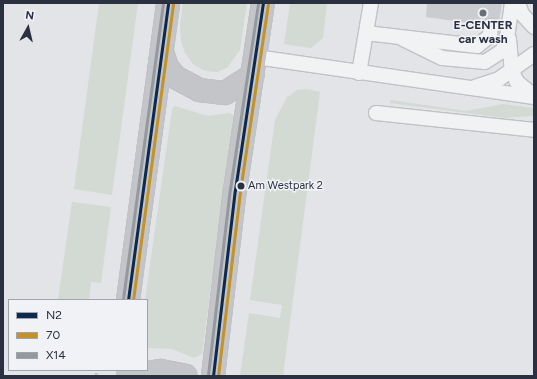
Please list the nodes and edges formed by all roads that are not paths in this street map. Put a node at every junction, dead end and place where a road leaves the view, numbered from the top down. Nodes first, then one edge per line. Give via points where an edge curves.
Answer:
1 (168, 3) edge
2 (263, 3) edge
3 (371, 3) edge
4 (512, 3) edge
5 (518, 3) edge
6 (491, 26) dead end
7 (534, 27) edge
8 (366, 33) junction
9 (509, 37) junction
10 (403, 39) junction
11 (162, 52) junction
12 (534, 54) edge
13 (255, 66) junction
14 (512, 71) junction
15 (359, 73) junction
16 (469, 88) junction
17 (534, 97) edge
18 (376, 113) dead end
19 (534, 130) edge
20 (128, 299) edge
21 (128, 376) edge
22 (186, 376) edge
23 (213, 376) edge

1 - 11 main road
2 - 13 main road
3 - 8 lane
4 - 9 lane
5 - 7 lane via 522,14
6 - 10 lane via 490,36 477,46 438,40
8 - 10 lane
8 - 15 lane
9 - 10 lane via 502,51 485,62 476,63 442,58
9 - 14 lane
11 - 13 main road via 167,67 175,77 199,90 225,93
11 - 20 main road
12 - 14 lane
13 - 15 lane
13 - 23 main road via 235,190
14 - 16 lane via 483,86
14 - 17 lane via 517,82
15 - 16 lane
16 - 17 lane
18 - 19 lane
21 - 22 main road via 161,371

